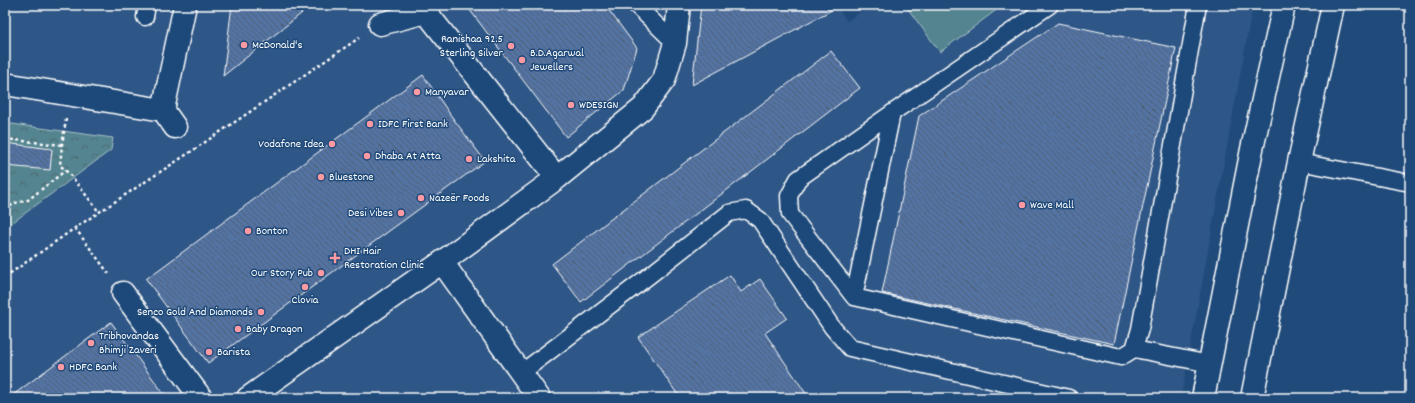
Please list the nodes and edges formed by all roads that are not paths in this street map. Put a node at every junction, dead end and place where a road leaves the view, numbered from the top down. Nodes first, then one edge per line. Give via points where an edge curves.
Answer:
1 (185, 5) edge
2 (636, 5) edge
3 (679, 5) edge
4 (1050, 5) edge
5 (1198, 5) edge
6 (1284, 5) edge
7 (1333, 5) edge
8 (427, 8) edge
9 (380, 24) road end
10 (675, 43) junction
11 (5, 84) edge
12 (892, 113) junction
13 (1299, 162) junction
14 (556, 178) junction
15 (1410, 183) edge
16 (442, 262) junction
17 (123, 293) road end
18 (854, 297) junction
19 (1134, 349) junction
20 (1210, 364) junction
21 (521, 373) junction
22 (201, 398) edge
23 (248, 398) edge
24 (539, 398) edge
25 (1069, 398) edge
26 (1203, 398) edge
27 (1252, 398) edge

1 - 11 street via 169,119 71,95
2 - 10 lane
3 - 10 street
4 - 12 lane
5 - 19 lane via 1140,329
6 - 20 street via 1250,157
7 - 13 street
8 - 9 street
8 - 14 street
10 - 14 street via 664,80 642,108
12 - 18 lane
12 - 18 lane via 798,179 789,196 790,214
13 - 15 lane
13 - 27 street
14 - 16 street
16 - 21 street
16 - 23 street
17 - 22 street
18 - 19 lane via 1121,357
19 - 20 lane
20 - 26 street
21 - 24 street
21 - 25 lane via 729,213 746,210 760,220 832,327 850,348

